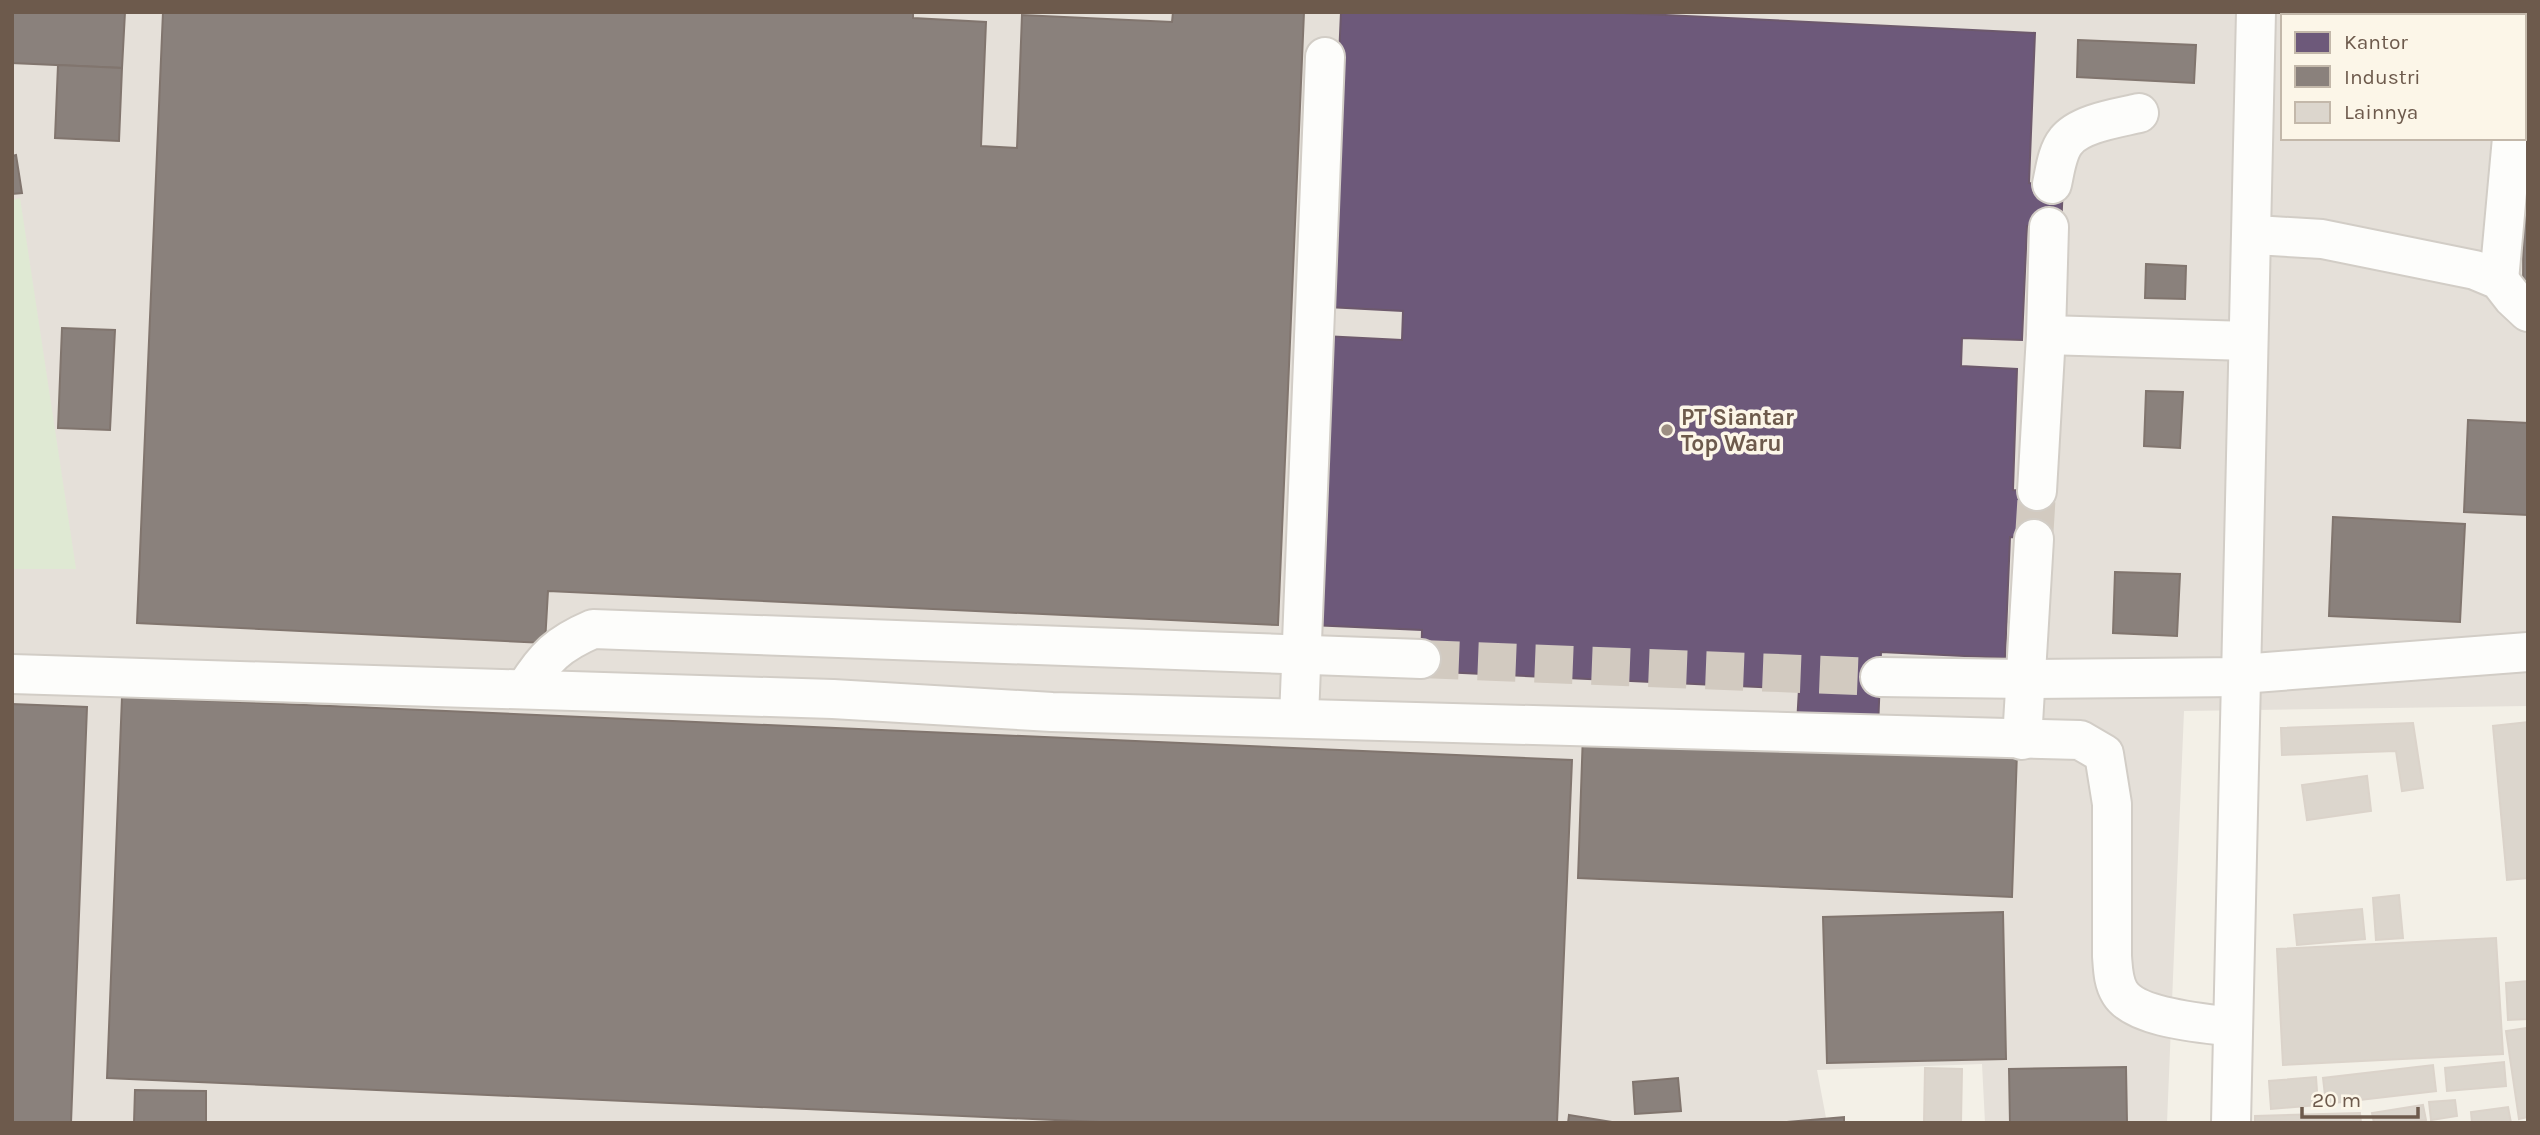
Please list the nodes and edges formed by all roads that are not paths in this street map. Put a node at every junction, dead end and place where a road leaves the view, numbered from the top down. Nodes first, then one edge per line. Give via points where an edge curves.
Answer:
1 (2256, 12) edge
2 (1325, 57) dead end
3 (2139, 113) dead end
4 (2512, 140) edge
5 (2052, 184) dead end
6 (2049, 227) dead end
7 (2253, 237) junction
8 (2499, 280) junction
9 (2528, 312) edge
10 (2046, 335) junction
11 (2248, 341) junction
12 (2037, 491) tunnel mouth
13 (2034, 539) tunnel mouth
14 (839, 638) junction
15 (2528, 652) edge
16 (1303, 656) junction
17 (1421, 659) tunnel mouth
18 (12, 674) edge
19 (1880, 677) tunnel mouth
20 (2241, 677) junction
21 (2026, 679) junction
22 (525, 689) junction
23 (833, 698) junction
24 (1299, 718) junction
25 (2022, 740) junction
26 (2233, 1027) junction
27 (2231, 1123) edge

1 - 7 street
2 - 16 street
3 - 5 street via 2089,125 2066,140
4 - 8 street
6 - 10 street
7 - 8 street via 2322,239 2438,261
7 - 11 street
8 - 9 street
10 - 11 street
10 - 12 street
11 - 20 street
13 - 21 street
14 - 16 street
14 - 22 street via 593,629 567,640 540,664
14 - 23 street
15 - 20 street
16 - 17 street
16 - 24 street
18 - 22 street
19 - 21 street
20 - 21 street
20 - 26 street
21 - 25 street
22 - 23 street
23 - 24 street via 1052,712
24 - 25 street
25 - 26 street via 2080,740 2104,754 2112,804 2112,956 2120,994 2130,1005 2174,1019
26 - 27 street

